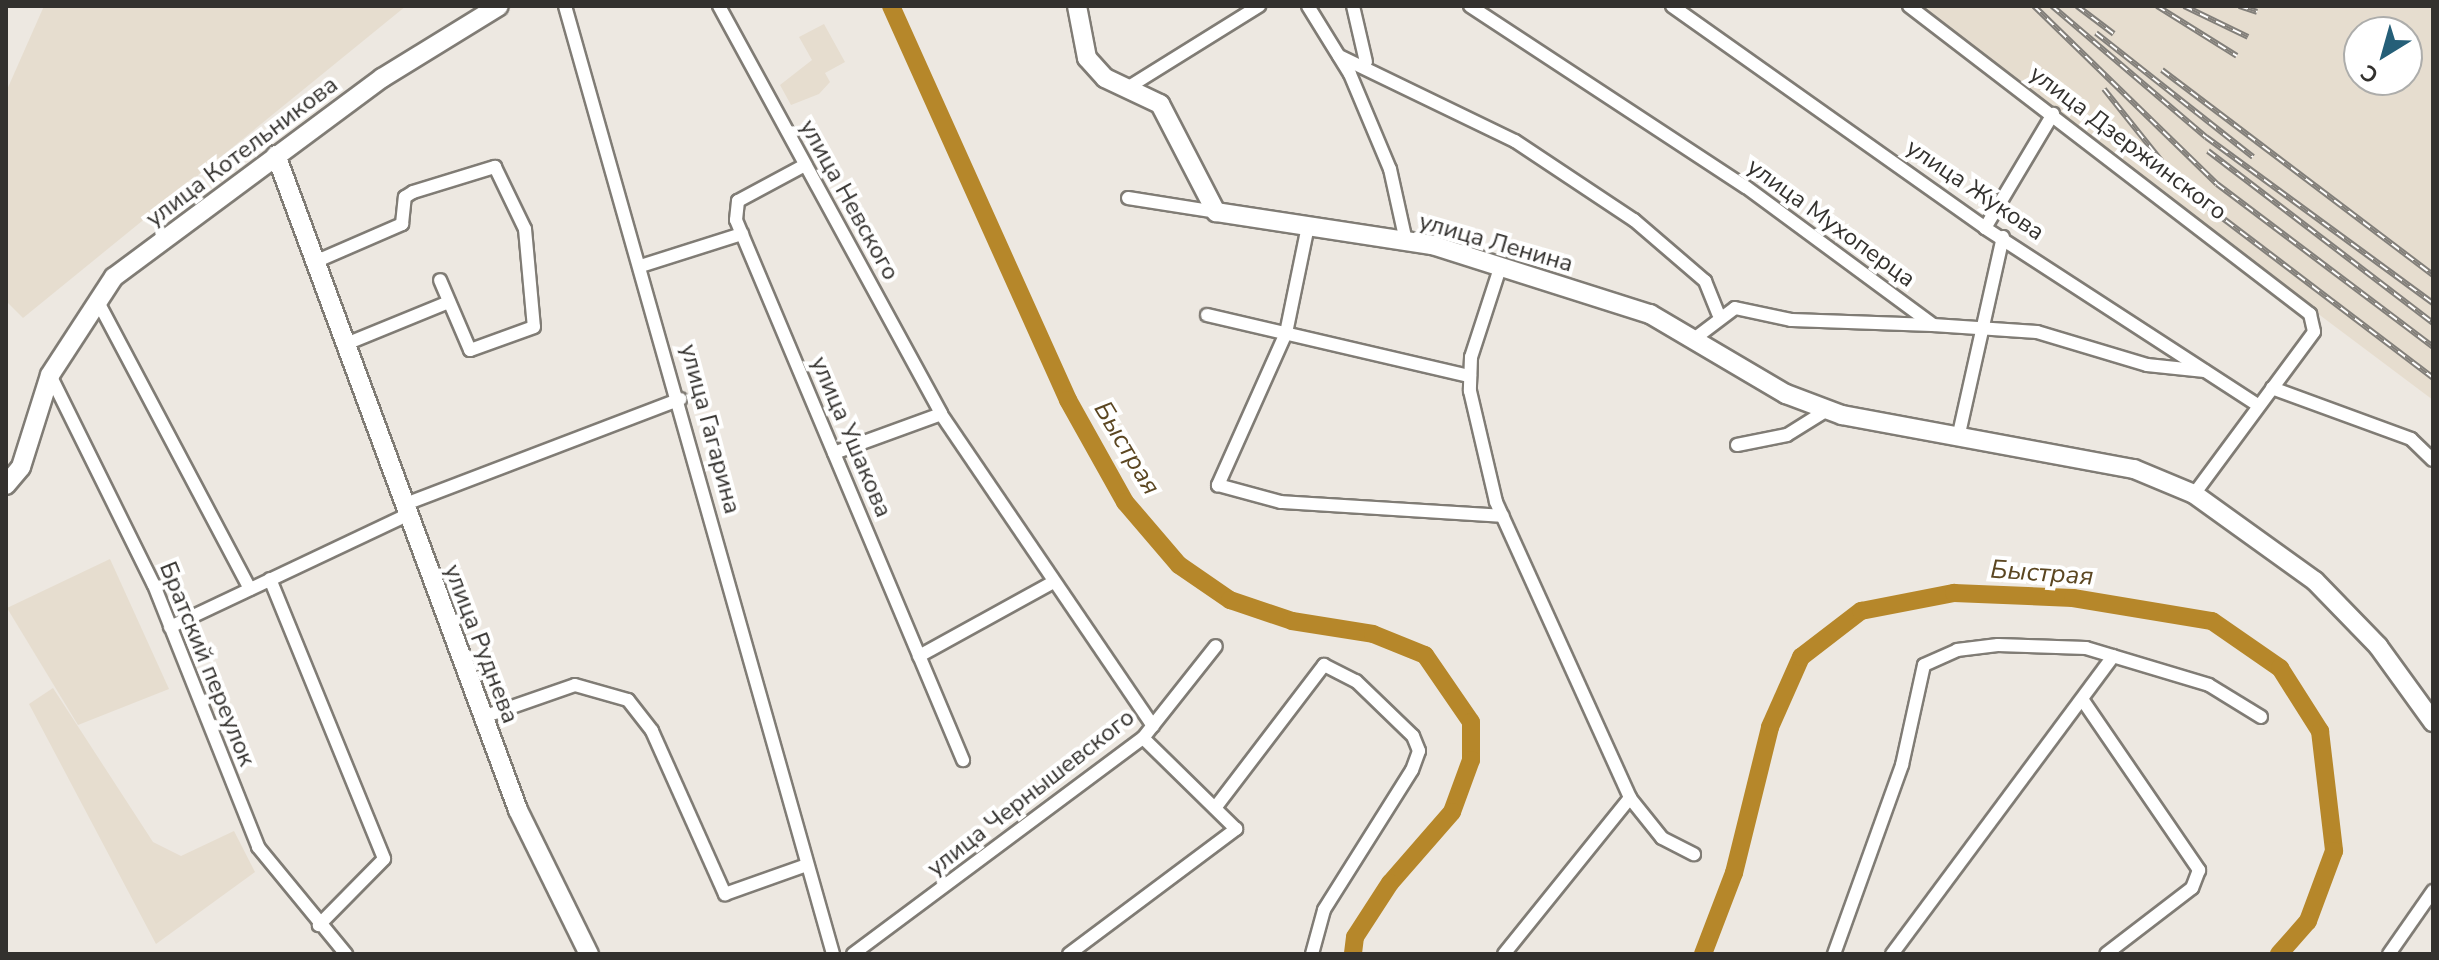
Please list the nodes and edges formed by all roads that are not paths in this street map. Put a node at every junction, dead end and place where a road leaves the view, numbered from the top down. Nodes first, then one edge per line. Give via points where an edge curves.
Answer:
1 (499, 6) edge
2 (565, 6) edge
3 (719, 6) edge
4 (1077, 6) edge
5 (1259, 6) edge
6 (1308, 6) edge
7 (1353, 6) edge
8 (1470, 6) edge
9 (1672, 6) edge
10 (1909, 6) edge
11 (1339, 56) junction
12 (1366, 62) junction
13 (1132, 85) junction
14 (2053, 114) junction
15 (276, 155) junction
16 (805, 165) junction
17 (1128, 198) dead end
18 (1216, 212) junction
19 (1308, 226) junction
20 (1985, 228) junction
21 (742, 234) junction
22 (2003, 237) junction
23 (1406, 241) junction
24 (317, 261) junction
25 (644, 265) junction
26 (1500, 268) junction
27 (440, 280) dead end
28 (97, 300) junction
29 (449, 302) junction
30 (1718, 314) junction
31 (1207, 315) dead end
32 (1933, 325) junction
33 (1981, 325) junction
34 (1286, 333) junction
35 (1694, 339) junction
36 (346, 344) junction
37 (2205, 371) junction
38 (50, 375) junction
39 (1470, 376) junction
40 (2272, 388) junction
41 (680, 399) junction
42 (2258, 405) junction
43 (1827, 410) junction
44 (941, 414) junction
45 (1958, 438) junction
46 (1737, 445) dead end
47 (834, 453) junction
48 (2433, 460) edge
49 (6, 485) edge
50 (2194, 494) junction
51 (405, 510) junction
52 (1503, 516) junction
53 (270, 579) junction
54 (1050, 584) junction
55 (250, 589) junction
56 (170, 627) junction
57 (1216, 646) dead end
58 (919, 656) junction
59 (2113, 656) junction
60 (2084, 702) junction
61 (483, 717) junction
62 (2261, 717) dead end
63 (2433, 722) edge
64 (1153, 726) junction
65 (1143, 738) junction
66 (963, 760) dead end
67 (1630, 798) junction
68 (1215, 808) junction
69 (1694, 854) dead end
70 (807, 865) junction
71 (2433, 891) edge
72 (319, 925) junction
73 (2395, 952) edge
74 (346, 954) edge
75 (589, 954) edge
76 (833, 954) edge
77 (853, 954) edge
78 (1069, 954) edge
79 (1312, 954) edge
80 (1504, 954) edge
81 (1834, 954) edge
82 (1892, 954) edge
83 (2106, 954) edge

1 - 15 street, улица Котельникова
2 - 25 street, улица Гагарина
3 - 16 street, улица Невского
4 - 13 street via 1087,58 1105,78
5 - 13 street
6 - 11 street
7 - 12 street
8 - 32 street, улица Мухоперца via 1746,187
9 - 20 street, улица Жукова
10 - 14 street, улица Дзержинского
11 - 12 street
11 - 23 street via 1403,203
12 - 30 street via 1515,141 1634,220 1705,281
13 - 18 street via 1160,104
14 - 20 street
14 - 40 street, улица Дзержинского via 2269,276 2313,322 2314,332
15 - 24 street, улица Руднева
15 - 28 street, улица Котельникова via 114,277
16 - 21 street, улица Ушакова via 738,201
16 - 44 street, улица Невского
17 - 18 street, улица Ленина
18 - 19 street, улица Ленина
19 - 23 street, улица Ленина
19 - 34 street
20 - 22 street, улица Жукова
21 - 25 street
21 - 47 street, улица Ушакова
22 - 33 street
22 - 37 street, улица Жукова
23 - 26 street, улица Ленина
24 - 29 street via 402,224 405,197 413,192 495,167 525,229 534,327 470,350
24 - 36 street, улица Руднева
25 - 41 street, улица Гагарина
26 - 35 street, улица Ленина via 1650,314
26 - 39 street
27 - 29 street
28 - 38 street, улица Котельникова
28 - 55 street
29 - 36 street
30 - 32 street via 1735,308 1791,320
30 - 35 street
31 - 34 street
32 - 33 street
33 - 37 street via 2037,332 2175,371
33 - 45 street
34 - 39 street
34 - 52 street via 1218,485 1281,502
35 - 43 street, улица Ленина
36 - 51 street, улица Руднева
37 - 42 street, улица Жукова
38 - 49 street, улица Котельникова via 21,467
38 - 56 street, Братский переулок
39 - 52 street via 1475,436
40 - 42 street
40 - 48 street via 2411,439
41 - 51 street
41 - 70 street, улица Гагарина
42 - 50 street
43 - 45 street, улица Ленина
43 - 46 street via 1787,435
44 - 47 street
44 - 54 street, улица Невского
45 - 50 street, улица Ленина via 2134,469
47 - 58 street, улица Ушакова
50 - 63 street, улица Ленина via 2315,581 2378,646
51 - 53 street
51 - 61 street, улица Руднева
52 - 67 street
53 - 55 street
53 - 72 street via 383,849 374,873
54 - 58 street
54 - 64 street, улица Невского
55 - 56 street
56 - 72 street, Братский переулок via 258,847
57 - 64 street, улица Чернышевского
58 - 66 street, улица Ушакова
59 - 60 street
59 - 62 street via 2209,685
59 - 81 street via 1998,645 1957,650 1924,665 1902,765
60 - 82 street
60 - 83 street via 2199,870 2192,888
61 - 70 street via 575,685 628,700 652,731 725,894
61 - 75 street, улица Руднева via 518,810
64 - 65 street, улица Чернышевского
65 - 68 street
65 - 77 street, улица Чернышевского
67 - 69 street via 1662,838
67 - 80 street
68 - 78 street via 1236,829
68 - 79 street via 1324,665 1356,681 1400,719 1419,751 1324,910
70 - 76 street, улица Гагарина
71 - 73 street
72 - 74 street, Братский переулок

